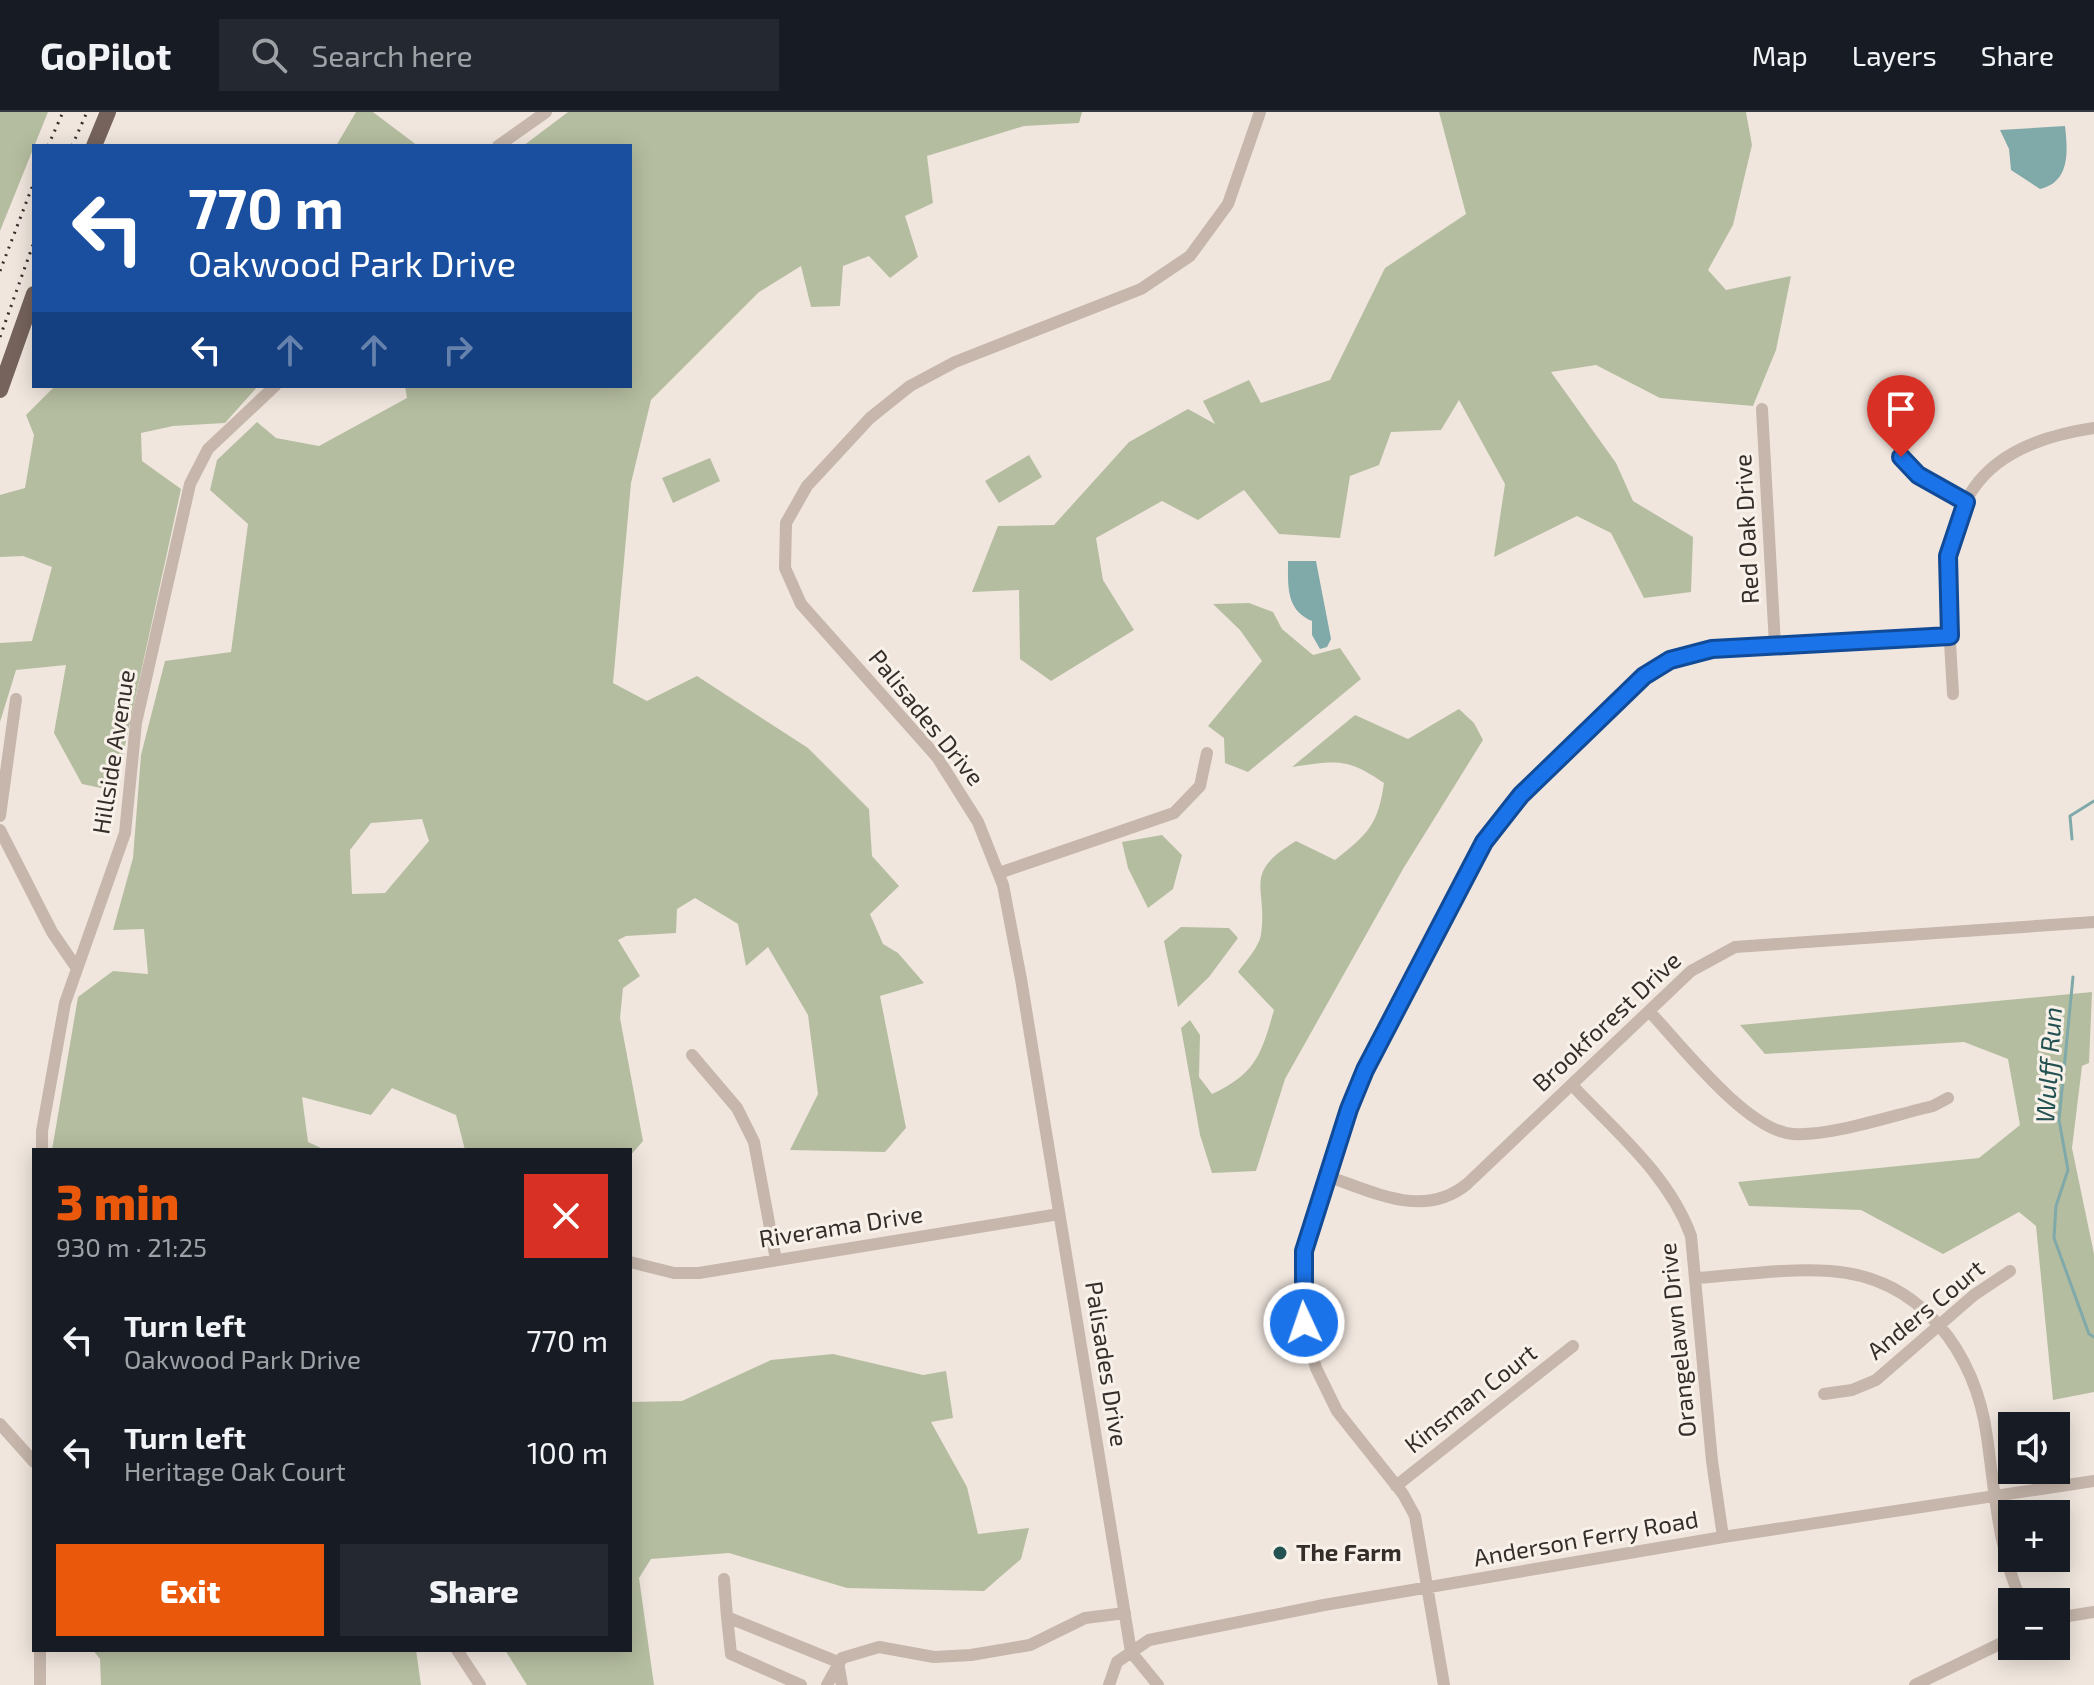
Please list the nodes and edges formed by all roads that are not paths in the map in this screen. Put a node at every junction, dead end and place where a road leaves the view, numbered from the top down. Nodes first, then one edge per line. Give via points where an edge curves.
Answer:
1 (108, 112) edge
2 (546, 112) edge
3 (1260, 112) edge
4 (95, 144) edge
5 (501, 144) edge
6 (32, 300) edge
7 (273, 388) edge
8 (0, 390) edge
9 (1762, 409) dead end
10 (2094, 428) edge
11 (1901, 457) dead end
12 (1966, 502) junction
13 (1950, 636) junction
14 (1775, 645) junction
15 (1953, 694) dead end
16 (16, 699) dead end
17 (4, 750) edge
18 (1207, 753) dead end
19 (0, 816) edge
20 (0, 830) edge
21 (999, 873) junction
22 (2094, 922) edge
23 (76, 967) junction
24 (1649, 1011) junction
25 (692, 1055) dead end
26 (1572, 1085) junction
27 (1948, 1098) dead end
28 (42, 1148) edge
29 (1326, 1176) junction
30 (1059, 1214) junction
31 (776, 1260) junction
32 (632, 1262) edge
33 (2010, 1271) dead end
34 (1697, 1278) junction
35 (1940, 1324) junction
36 (1573, 1346) dead end
37 (1824, 1394) dead end
38 (0, 1424) edge
39 (32, 1460) edge
40 (2094, 1481) edge
41 (1396, 1486) junction
42 (1996, 1495) junction
43 (1723, 1537) junction
44 (724, 1579) dead end
45 (1427, 1588) junction
46 (2016, 1588) edge
47 (2094, 1612) edge
48 (1125, 1613) junction
49 (2070, 1616) edge
50 (727, 1617) junction
51 (1998, 1645) edge
52 (40, 1652) edge
53 (458, 1652) edge
54 (1131, 1652) junction
55 (838, 1662) junction
56 (40, 1685) edge
57 (480, 1685) edge
58 (801, 1685) edge
59 (827, 1685) edge
60 (842, 1685) edge
61 (1109, 1685) edge
62 (1158, 1685) edge
63 (1444, 1685) edge
64 (1915, 1685) edge

1 - 4 main road
2 - 5 street
3 - 21 street, Palisades Drive via 1228,204 1190,256 1141,289 955,362 910,386 870,418 807,486 786,523 784,561 797,597 952,778
6 - 8 main road
7 - 23 street, Hillside Avenue via 208,449 194,471 136,723 121,850
9 - 14 street, Red Oak Drive
10 - 12 street via 2047,437 2017,450
11 - 12 street via 1918,475
12 - 13 street via 1948,556
13 - 14 street
13 - 15 street
14 - 29 street via 1703,650 1655,669 1501,818 1468,868 1365,1070
16 - 17 street
17 - 19 street
18 - 21 street via 1200,786 1174,813
20 - 23 street via 52,932
21 - 30 street, Palisades Drive
22 - 24 street, Brookforest Drive via 1752,944 1705,961
23 - 28 street, Hillside Avenue via 65,1003
24 - 26 street, Brookforest Drive
24 - 27 street via 1747,1114 1780,1132 1814,1133
25 - 31 street via 737,1108 754,1142
26 - 29 street, Brookforest Drive via 1467,1184 1440,1200 1401,1201
26 - 34 street, Orangelawn Drive via 1663,1182 1691,1236
29 - 41 street via 1302,1276 1310,1348 1337,1411
30 - 31 street, Riverama Drive
30 - 48 street, Palisades Drive
31 - 32 street, Riverama Drive via 687,1274
33 - 35 street, Anders Court
34 - 35 street via 1810,1270 1848,1273 1898,1292
34 - 43 street, Orangelawn Drive
35 - 37 street, Anders Court via 1876,1380
35 - 42 street via 1967,1364 1980,1396
36 - 41 street, Kinsman Court
38 - 39 street
40 - 42 street, Anderson Ferry Road
41 - 45 street via 1415,1516
42 - 43 street, Anderson Ferry Road
42 - 46 street via 2006,1564
43 - 45 street, Anderson Ferry Road
44 - 50 street
45 - 54 street, Anderson Ferry Road via 1149,1640
45 - 63 street
47 - 49 street
48 - 54 street, Palisades Drive
48 - 55 street via 1085,1618 1030,1645 981,1654 934,1657 879,1647
50 - 55 street
50 - 58 street via 731,1654
51 - 64 street
52 - 56 street
53 - 57 street
54 - 61 street via 1117,1662
54 - 62 street
55 - 59 street
55 - 60 street

